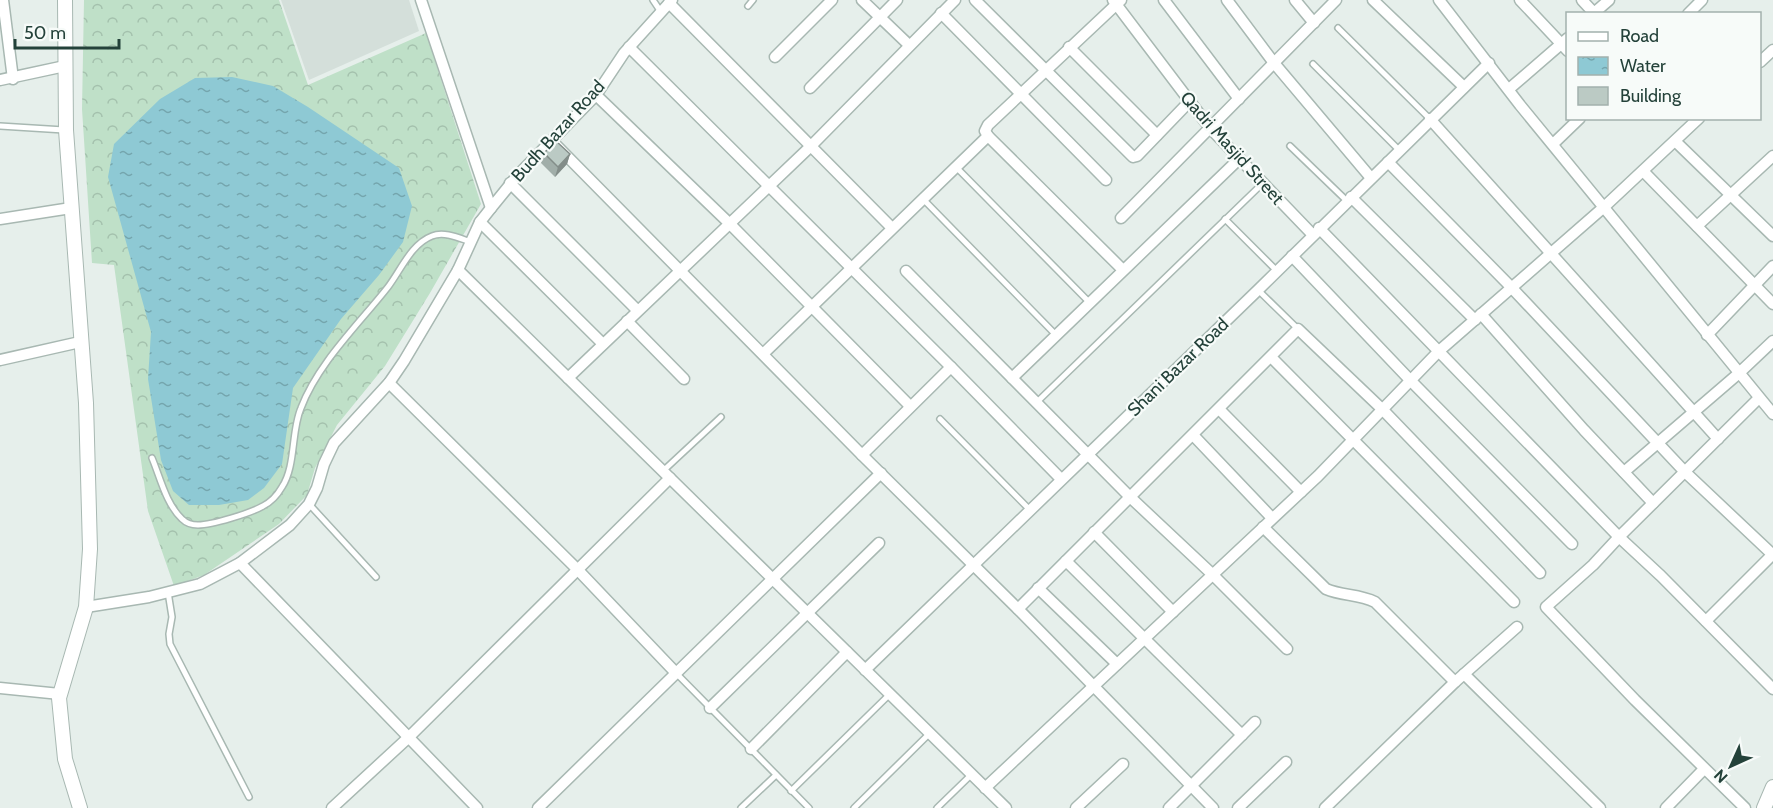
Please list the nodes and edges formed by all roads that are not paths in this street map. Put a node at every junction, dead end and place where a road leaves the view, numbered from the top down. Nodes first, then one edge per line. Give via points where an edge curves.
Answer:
1 (3, 0) edge
2 (65, 0) edge
3 (422, 0) edge
4 (653, 0) edge
5 (753, 0) edge
6 (832, 0) edge
7 (862, 0) edge
8 (897, 0) edge
9 (955, 0) edge
10 (975, 0) edge
11 (1164, 0) edge
12 (1227, 0) edge
13 (1294, 0) edge
14 (1336, 0) edge
15 (1373, 0) edge
16 (1438, 0) edge
17 (1520, 0) edge
18 (1582, 0) edge
19 (1609, 0) edge
20 (1702, 0) edge
21 (670, 2) edge
22 (1116, 2) edge
23 (748, 6) dead end
24 (661, 12) junction
25 (1592, 12) edge
26 (1596, 12) edge
27 (1690, 12) edge
28 (941, 13) junction
29 (880, 17) junction
30 (1314, 23) junction
31 (1338, 28) dead end
32 (1565, 44) edge
33 (909, 45) junction
34 (629, 47) junction
35 (1069, 47) junction
36 (1773, 50) edge
37 (775, 57) dead end
38 (1761, 61) edge
39 (1274, 63) junction
40 (1489, 63) junction
41 (1313, 64) dead end
42 (65, 66) junction
43 (1044, 71) junction
44 (13, 79) junction
45 (0, 80) edge
46 (1464, 87) junction
47 (810, 88) dead end
48 (1509, 89) junction
49 (1019, 94) junction
50 (596, 95) junction
51 (1239, 99) junction
52 (1189, 102) junction
53 (1430, 120) junction
54 (1578, 120) edge
55 (1697, 120) edge
56 (0, 126) edge
57 (1210, 128) junction
58 (66, 130) junction
59 (1157, 135) junction
60 (988, 136) junction
61 (552, 141) junction
62 (1675, 141) junction
63 (1553, 144) junction
64 (811, 146) junction
65 (1290, 146) dead end
66 (1399, 150) junction
67 (1773, 156) edge
68 (1239, 159) junction
69 (1388, 162) junction
70 (956, 167) junction
71 (1643, 171) junction
72 (1371, 178) junction
73 (1106, 180) dead end
74 (510, 183) junction
75 (1263, 183) junction
76 (769, 186) junction
77 (1730, 195) junction
78 (923, 199) junction
79 (1349, 199) junction
80 (1604, 207) junction
81 (71, 208) junction
82 (490, 208) junction
83 (1121, 218) dead end
84 (0, 219) edge
85 (1225, 219) junction
86 (480, 222) junction
87 (730, 224) junction
88 (1697, 226) junction
89 (892, 228) junction
90 (1316, 232) junction
91 (1773, 236) edge
92 (471, 242) junction
93 (1550, 254) junction
94 (1292, 256) junction
95 (1773, 266) edge
96 (851, 268) junction
97 (458, 270) junction
98 (1123, 270) junction
99 (681, 271) junction
100 (906, 271) dead end
101 (1277, 271) junction
102 (1755, 286) junction
103 (1510, 287) junction
104 (1258, 290) junction
105 (1090, 303) junction
106 (1773, 304) edge
107 (812, 308) junction
108 (637, 310) junction
109 (1478, 317) junction
110 (627, 321) junction
111 (1298, 329) junction
112 (1707, 334) junction
113 (1056, 335) junction
114 (1773, 341) edge
115 (80, 342) junction
116 (603, 344) junction
117 (1439, 351) junction
118 (763, 354) junction
119 (1271, 357) junction
120 (0, 360) edge
121 (951, 367) junction
122 (1738, 374) junction
123 (568, 378) junction
124 (1012, 378) junction
125 (684, 379) dead end
126 (1411, 381) junction
127 (389, 383) junction
128 (1759, 398) junction
129 (1036, 403) junction
130 (910, 406) junction
131 (1219, 409) junction
132 (1383, 410) junction
133 (1772, 412) edge
134 (1694, 413) junction
135 (721, 417) dead end
136 (940, 419) dead end
137 (1193, 435) junction
138 (1718, 439) junction
139 (1355, 440) junction
140 (1658, 443) junction
141 (1087, 454) junction
142 (862, 455) junction
143 (152, 458) dead end
144 (1624, 472) junction
145 (1684, 472) junction
146 (881, 473) junction
147 (667, 475) junction
148 (1061, 479) junction
149 (1301, 492) junction
150 (1130, 497) junction
151 (1653, 503) junction
152 (309, 504) junction
153 (1030, 510) junction
154 (1272, 518) junction
155 (1263, 528) junction
156 (1094, 532) junction
157 (1619, 537) junction
158 (879, 543) dead end
159 (1572, 544) dead end
160 (1773, 554) edge
161 (1066, 561) junction
162 (240, 563) junction
163 (974, 565) junction
164 (577, 569) junction
165 (1540, 573) dead end
166 (1212, 574) junction
167 (376, 577) dead end
168 (772, 578) junction
169 (1038, 588) junction
170 (168, 592) junction
171 (1514, 602) dead end
172 (86, 607) junction
173 (1018, 609) junction
174 (1173, 612) junction
175 (807, 613) junction
176 (1706, 621) junction
177 (1517, 627) dead end
178 (1144, 639) junction
179 (1287, 649) dead end
180 (847, 652) junction
181 (1117, 664) junction
182 (865, 670) junction
183 (676, 673) junction
184 (1464, 674) junction
185 (1455, 682) junction
186 (1094, 687) junction
187 (0, 688) edge
188 (1773, 689) edge
189 (60, 694) junction
190 (890, 694) junction
191 (710, 708) junction
192 (1255, 722) dead end
193 (930, 733) junction
194 (1242, 735) junction
195 (409, 737) junction
196 (751, 749) junction
197 (1286, 762) dead end
198 (1123, 764) dead end
199 (1704, 769) junction
200 (972, 774) junction
201 (776, 775) junction
202 (1191, 786) junction
203 (1773, 787) edge
204 (985, 788) junction
205 (791, 790) junction
206 (249, 796) dead end
207 (80, 808) edge
208 (332, 808) edge
209 (477, 808) edge
210 (538, 808) edge
211 (741, 808) edge
212 (809, 808) edge
213 (854, 808) edge
214 (937, 808) edge
215 (1006, 808) edge
216 (1076, 808) edge
217 (1169, 808) edge
218 (1213, 808) edge
219 (1238, 808) edge
220 (1325, 808) edge
221 (1600, 808) edge
222 (1666, 808) edge
223 (1745, 808) edge
224 (1764, 808) edge

1 - 44 street
2 - 42 street
3 - 82 street
4 - 24 lane
5 - 23 lane
6 - 37 street
7 - 29 street
8 - 29 street
9 - 28 street
10 - 43 street
11 - 51 street
12 - 39 street
13 - 30 street
14 - 30 street
15 - 46 street
16 - 40 street
17 - 32 street
18 - 25 street
19 - 26 street
20 - 27 street
21 - 24 street, Budh Bazar Road
21 - 64 street
22 - 35 street
22 - 52 street, Qadri Masjid Street
24 - 34 street, Budh Bazar Road
28 - 33 street
28 - 49 street
29 - 33 street
29 - 47 street
30 - 39 street
31 - 53 lane
32 - 48 street
33 - 64 street
34 - 50 street, Budh Bazar Road
34 - 76 street
35 - 43 street
35 - 59 street
36 - 38 street
39 - 51 street
39 - 72 street
40 - 46 street, Shani Bazar Road
40 - 48 street
41 - 66 lane
42 - 44 street
42 - 58 street
43 - 49 street
43 - 59 street via 1130,156 1137,156
44 - 45 street
46 - 53 street, Shani Bazar Road
48 - 63 street
49 - 60 street via 988,125
49 - 73 street
50 - 61 street, Budh Bazar Road
50 - 87 street
51 - 57 street
52 - 57 street, Qadri Masjid Street
52 - 59 street
53 - 66 street, Shani Bazar Road
53 - 93 street
54 - 63 street
55 - 62 street
56 - 58 lane
57 - 68 street, Qadri Masjid Street
57 - 83 street
58 - 81 street
60 - 70 street
60 - 98 street
61 - 74 street, Budh Bazar Road
61 - 99 street
62 - 71 street
62 - 77 street
63 - 80 street
64 - 76 street
64 - 89 street
65 - 79 lane
66 - 69 street, Shani Bazar Road
67 - 77 street
68 - 75 street, Qadri Masjid Street
68 - 98 street
69 - 72 street, Shani Bazar Road
69 - 103 street
70 - 78 street
70 - 105 lane
71 - 80 street
71 - 88 street
72 - 79 street, Shani Bazar Road
74 - 82 street, Budh Bazar Road
74 - 108 street
75 - 85 lane
75 - 90 street, Qadri Masjid Street
76 - 87 street
76 - 96 street
77 - 88 street
77 - 91 street
78 - 89 street
78 - 113 lane
79 - 90 street, Shani Bazar Road
79 - 109 street
80 - 93 street
80 - 112 street
81 - 84 street
81 - 115 street
82 - 86 street, Budh Bazar Road
85 - 101 lane
85 - 129 lane
86 - 92 street, Budh Bazar Road
86 - 116 street
87 - 99 street
87 - 107 street
88 - 102 street
89 - 96 street
90 - 94 street, Shani Bazar Road
90 - 117 street, Qadri Masjid Street
92 - 97 street, Budh Bazar Road
92 - 143 lane via 434,234 419,244 390,285 348,332 306,396 297,419 284,484 265,505 200,525 190,524 173,508
93 - 103 street
93 - 134 street
94 - 101 street, Shani Bazar Road
94 - 126 street
95 - 102 street
96 - 107 street
96 - 121 street
97 - 123 street
97 - 127 street, Budh Bazar Road
98 - 105 street
99 - 108 street
99 - 118 street
100 - 124 street
101 - 104 street, Shani Bazar Road
102 - 106 street
102 - 112 street
103 - 109 street
103 - 140 street
104 - 111 lane
104 - 141 street, Shani Bazar Road
105 - 113 street
107 - 118 street
107 - 130 street
108 - 110 street
109 - 117 street
109 - 144 street
110 - 116 street
110 - 125 street
111 - 119 street
111 - 132 street
112 - 122 street
113 - 124 street
114 - 122 street
115 - 120 street
115 - 172 street via 86,404 90,549
116 - 123 street
117 - 126 street
117 - 157 street, Qadri Masjid Street
118 - 142 street
119 - 131 street
119 - 139 street
121 - 130 street
121 - 148 street
122 - 128 street
122 - 134 street
123 - 147 street
124 - 129 street
126 - 132 street
126 - 159 street
127 - 152 street, Budh Bazar Road via 334,443
127 - 164 street
128 - 133 street
128 - 138 street
129 - 141 street
130 - 142 street
131 - 137 street
131 - 149 street
132 - 139 street
132 - 165 street
134 - 138 street
134 - 140 street
135 - 147 lane
136 - 153 lane
137 - 150 street
137 - 154 street
138 - 145 street
139 - 149 street
139 - 171 street
140 - 144 street
140 - 145 street
141 - 148 street, Shani Bazar Road
141 - 150 street
142 - 146 street
144 - 151 street
145 - 151 street
145 - 160 street
146 - 163 street
146 - 168 street
147 - 164 street
147 - 168 street
148 - 153 street, Shani Bazar Road
149 - 154 street
150 - 156 street
150 - 166 street
151 - 157 street
152 - 162 street via 290,525
152 - 167 lane
153 - 163 street, Shani Bazar Road
154 - 155 street
155 - 166 street
155 - 185 street via 1326,589 1375,602
156 - 161 street
156 - 174 street
157 - 176 street, Qadri Masjid Street
157 - 199 street via 1546,607
158 - 175 street
160 - 176 street
161 - 169 street
161 - 178 street
162 - 170 street via 200,584
162 - 195 street
163 - 173 street
163 - 182 street, Shani Bazar Road
164 - 183 street
164 - 195 street
166 - 174 street
166 - 179 street
168 - 175 street
168 - 183 street
169 - 173 street
169 - 181 street
170 - 172 street
170 - 206 lane via 172,616 170,644
172 - 189 street
173 - 186 street
174 - 178 street
175 - 180 street
175 - 191 street
176 - 188 street, Qadri Masjid Street
177 - 184 street
178 - 181 street
178 - 194 street
180 - 182 street
180 - 196 street
181 - 186 street
182 - 190 street
183 - 191 lane
183 - 210 street
184 - 185 street
184 - 221 street
185 - 220 street
186 - 202 street
186 - 204 street
187 - 189 street
189 - 207 street via 65,759
190 - 193 street
190 - 205 lane
191 - 196 lane
192 - 194 street
193 - 200 street
193 - 213 lane
194 - 202 street
195 - 208 street
195 - 209 street
196 - 201 lane
197 - 219 street
198 - 216 street
199 - 222 street
199 - 223 street
200 - 204 street
200 - 214 lane
201 - 205 lane
201 - 211 lane
202 - 217 street
202 - 218 street
203 - 224 street
204 - 215 street
205 - 212 lane

